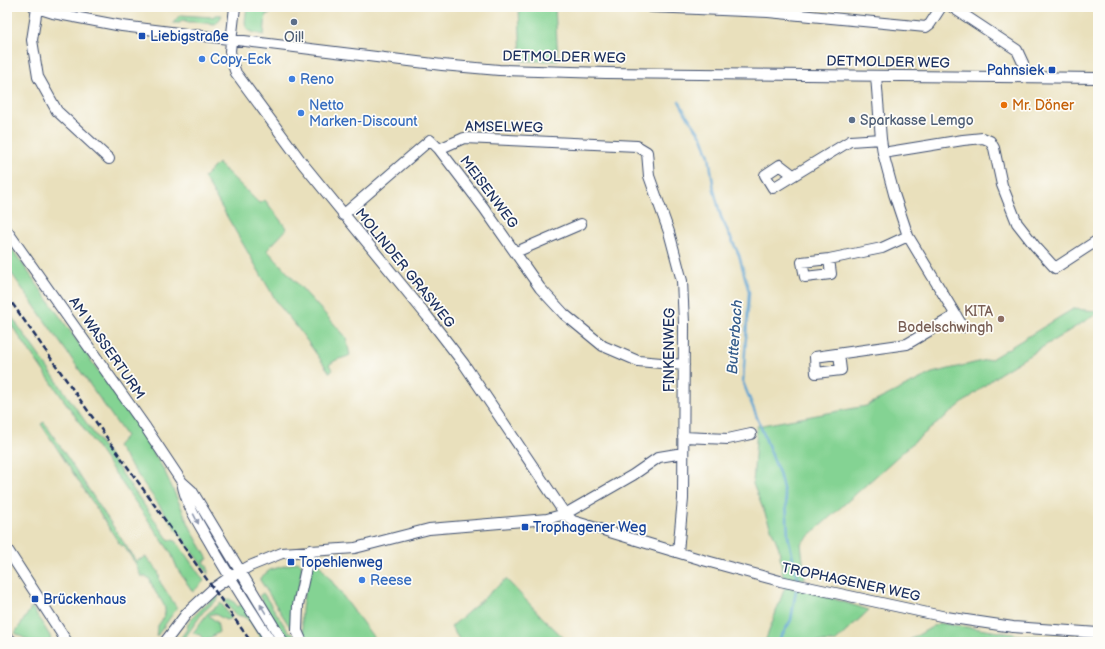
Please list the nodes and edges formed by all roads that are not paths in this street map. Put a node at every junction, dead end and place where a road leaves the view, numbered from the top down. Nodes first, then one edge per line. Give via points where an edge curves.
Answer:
1 (235, 7) edge
2 (651, 7) edge
3 (941, 7) edge
4 (952, 7) edge
5 (35, 8) edge
6 (707, 8) edge
7 (232, 40) junction
8 (876, 76) junction
9 (1024, 77) junction
10 (1098, 78) edge
11 (881, 139) junction
12 (439, 149) junction
13 (646, 152) joint
14 (883, 153) junction
15 (109, 159) dead end
16 (793, 175) dead end
17 (343, 215) junction
18 (580, 224) dead end
19 (7, 231) edge
20 (908, 236) junction
21 (1098, 240) edge
22 (516, 252) junction
23 (829, 259) dead end
24 (956, 315) junction
25 (963, 327) dead end
26 (840, 354) dead end
27 (684, 365) junction
28 (751, 434) dead end
29 (684, 437) junction
30 (683, 453) junction
31 (182, 482) junction
32 (565, 514) junction
33 (7, 549) edge
34 (310, 550) junction
35 (678, 552) junction
36 (240, 571) junction
37 (230, 577) junction
38 (1098, 633) edge
39 (7, 637) edge
40 (13, 642) edge
41 (67, 642) edge
42 (165, 642) edge
43 (271, 642) edge
44 (283, 642) edge
45 (302, 642) edge

1 - 7 street
2 - 6 street
3 - 6 street via 926,27
4 - 9 street via 1017,50 1023,63
5 - 7 street, DETMOLDER WEG via 122,26
5 - 15 street via 32,40 38,77 57,111
7 - 8 street, DETMOLDER WEG via 499,70
7 - 17 street, MOLINDER GRASWEG via 231,56 236,73
8 - 9 street, DETMOLDER WEG
8 - 11 street
9 - 10 street, DETMOLDER WEG
11 - 14 street
11 - 16 street via 850,141
12 - 13 street, AMSELWEG via 464,138 637,146
12 - 17 street via 430,140
12 - 22 street, MEISENWEG
13 - 27 street, FINKENWEG via 649,176 669,232 682,281
14 - 20 street
14 - 21 street via 982,138 990,140 1002,185 1017,223 1055,268
17 - 32 street, MOLINDER GRASWEG via 464,364
18 - 22 street
19 - 31 street, AM WASSERTURM
20 - 23 street via 882,248
20 - 24 street
22 - 27 street, MEISENWEG via 540,288 564,314 603,346 638,361
24 - 25 street
24 - 26 street via 906,344
27 - 29 street, FINKENWEG
28 - 29 street via 728,439
29 - 30 street, FINKENWEG
30 - 32 street via 659,456 633,475
30 - 35 street, FINKENWEG via 683,499
31 - 36 street, AM WASSERTURM via 192,491
31 -> 37 street, AM WASSERTURM via 185,496 198,522
32 - 34 street via 546,519 429,529 355,548
32 - 35 street, TROPHAGENER WEG via 573,521
33 - 41 street
34 - 36 street via 282,553
34 - 45 street via 298,605 298,631
35 - 38 street, TROPHAGENER WEG via 780,580 946,617 1012,627
36 - 37 street
44 -> 36 street, AM WASSERTURM
37 - 42 street via 187,613
37 - 43 street, AM WASSERTURM
39 - 40 street

